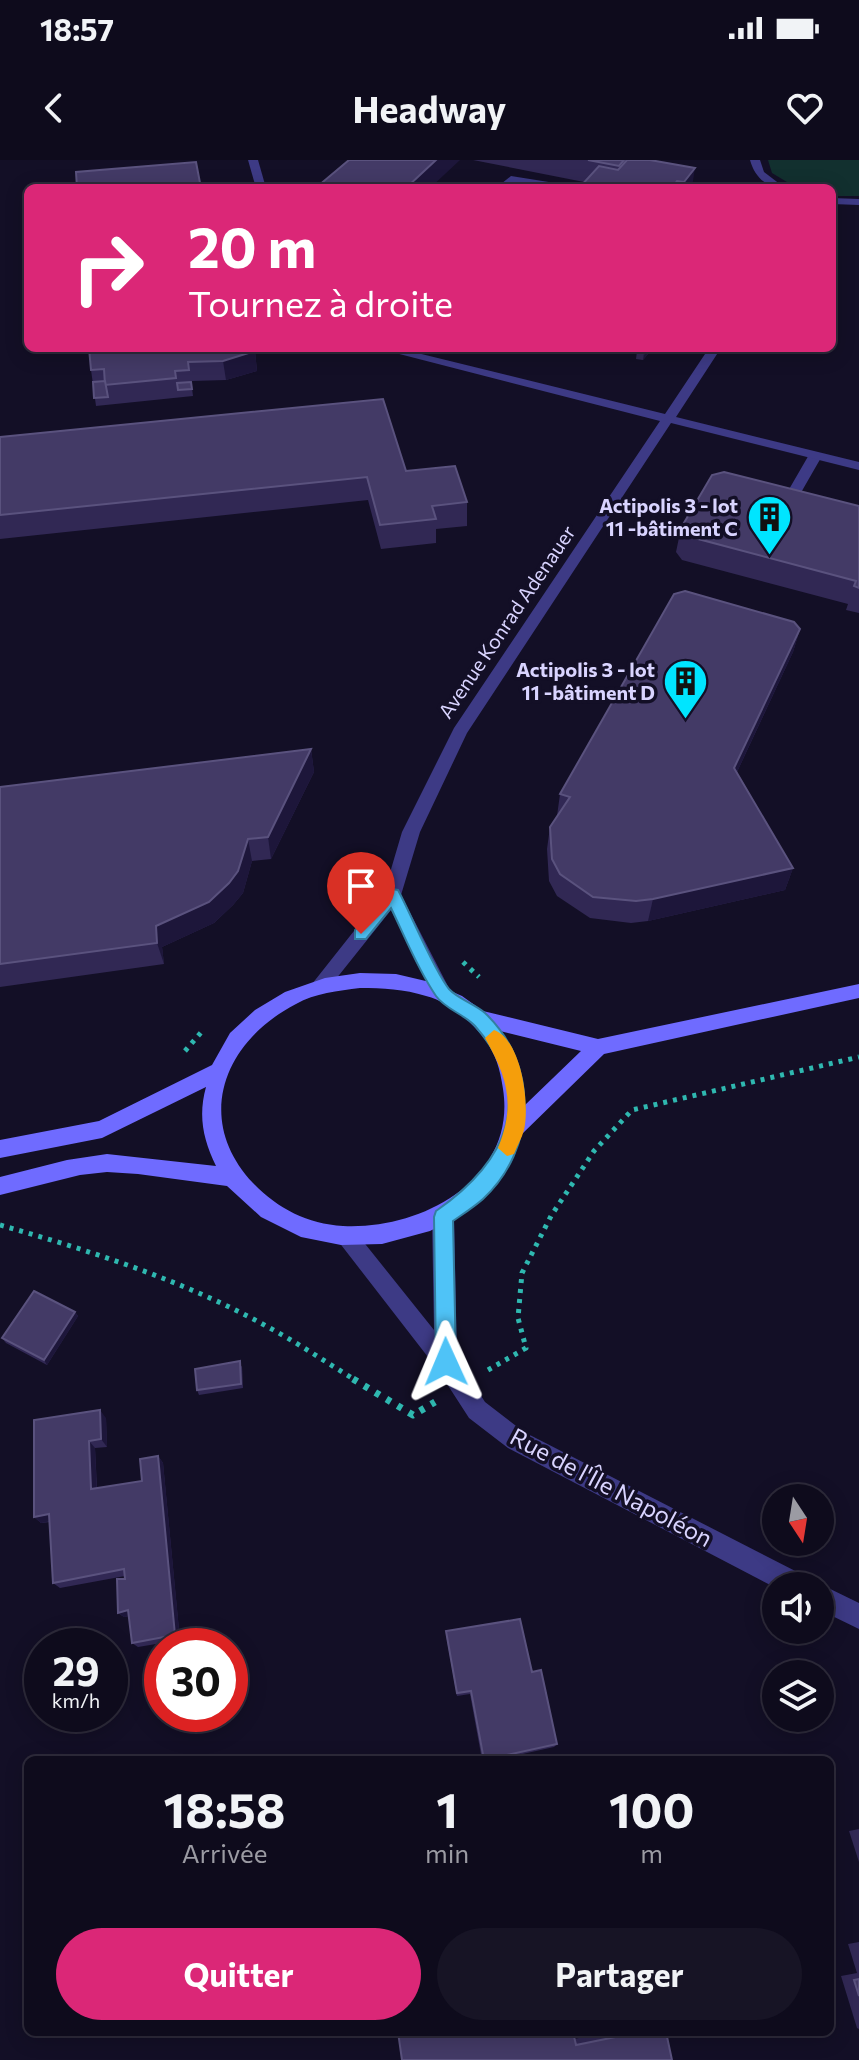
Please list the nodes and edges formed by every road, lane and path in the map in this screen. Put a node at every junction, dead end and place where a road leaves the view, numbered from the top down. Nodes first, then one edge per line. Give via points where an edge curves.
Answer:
1 (269, 160) edge
2 (755, 160) edge
3 (254, 166) edge
4 (505, 184) edge
5 (542, 184) edge
6 (773, 184) edge
7 (836, 201) edge
8 (859, 202) edge
9 (398, 352) edge
10 (712, 352) edge
11 (668, 420) junction
12 (815, 456) junction
13 (859, 466) edge
14 (859, 515) edge
15 (392, 895) junction
16 (460, 959) dead end
17 (321, 984) junction
18 (488, 985) dead end
19 (859, 991) edge
20 (443, 994) junction
21 (479, 1018) junction
22 (213, 1019) dead end
23 (598, 1047) junction
24 (180, 1057) dead end
25 (859, 1057) edge
26 (218, 1071) junction
27 (515, 1128) junction
28 (0, 1149) edge
29 (233, 1179) junction
30 (0, 1186) edge
31 (443, 1217) junction
32 (0, 1225) edge
33 (346, 1237) junction
34 (446, 1362) junction
35 (489, 1370) dead end
36 (431, 1404) dead end
37 (771, 1572) edge
38 (834, 1604) edge
39 (859, 1616) edge

1 - 3 street
2 - 6 street via 756,169
4 - 5 street via 511,179
7 - 8 street
9 - 11 street
10 - 11 street, Avenue Konrad Adenauer
11 - 12 street
11 - 15 street, Avenue Konrad Adenauer via 460,732 411,832
12 - 13 street
12 - 14 street via 791,498
15 - 17 street, Avenue Konrad Adenauer
15 - 20 street
16 - 18 path
17 - 20 main road via 363,978 404,981
17 - 26 main road via 277,1003 241,1033
19 - 23 main road
20 - 21 main road
21 - 23 main road
21 - 27 main road via 504,1050 517,1088
22 - 24 path
23 - 27 main road
25 - 35 path via 632,1110 594,1151 522,1273 518,1318 526,1348
26 - 28 main road via 102,1129
26 - 29 main road via 210,1107 215,1144
27 - 31 main road via 501,1162 477,1193
29 - 30 main road via 106,1163
29 - 33 main road via 263,1207 302,1227
31 - 33 main road via 391,1234
31 - 34 street
32 - 36 path via 83,1249 210,1299 267,1326 413,1415
33 - 34 street, Rue de l'Île Napoléon
34 - 37 street, Rue de l'Île Napoléon via 477,1410 516,1440
38 - 39 street

